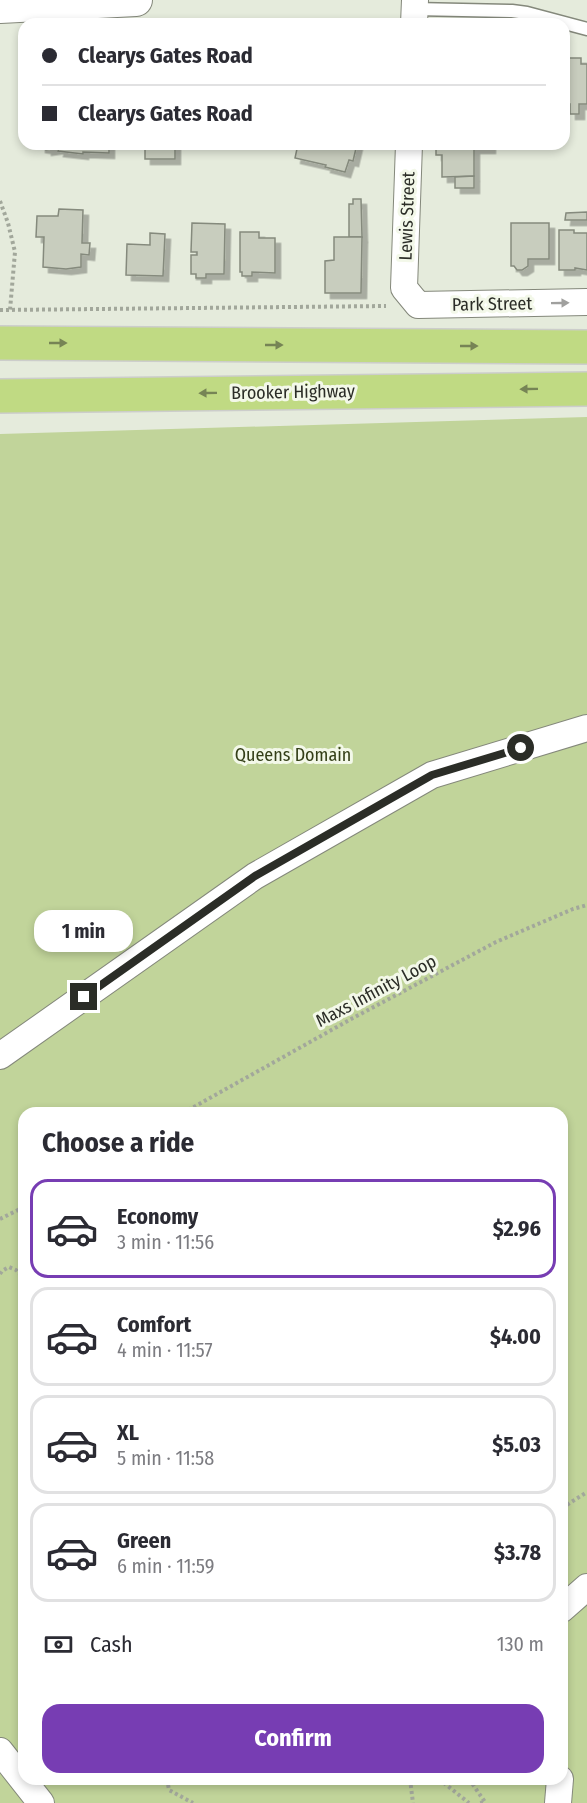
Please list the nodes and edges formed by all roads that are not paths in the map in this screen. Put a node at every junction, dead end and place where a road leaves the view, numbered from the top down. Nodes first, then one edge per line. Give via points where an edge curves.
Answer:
1 (136, 0) edge
2 (0, 7) edge
3 (414, 11) edge
4 (546, 18) edge
5 (570, 24) edge
6 (587, 29) edge
7 (409, 150) edge
8 (411, 296) joint
9 (587, 302) edge
10 (0, 343) edge
11 (587, 347) edge
12 (587, 389) edge
13 (0, 396) edge
14 (587, 728) edge
15 (0, 1056) edge
16 (587, 1587) edge
17 (568, 1604) edge
18 (0, 1751) edge
19 (18, 1774) edge
20 (27, 1785) edge
21 (560, 1785) edge
22 (41, 1803) edge
23 (558, 1803) edge

1 - 2 street
3 - 4 lane via 512,11
5 - 6 lane
7 - 8 street, Lewis Street
8 -> 9 street, Park Street
10 -> 11 highway
12 -> 13 highway, Brooker Highway
14 - 15 street via 432,775 255,876
16 - 17 street
18 - 19 street
20 - 22 street
21 - 23 street

